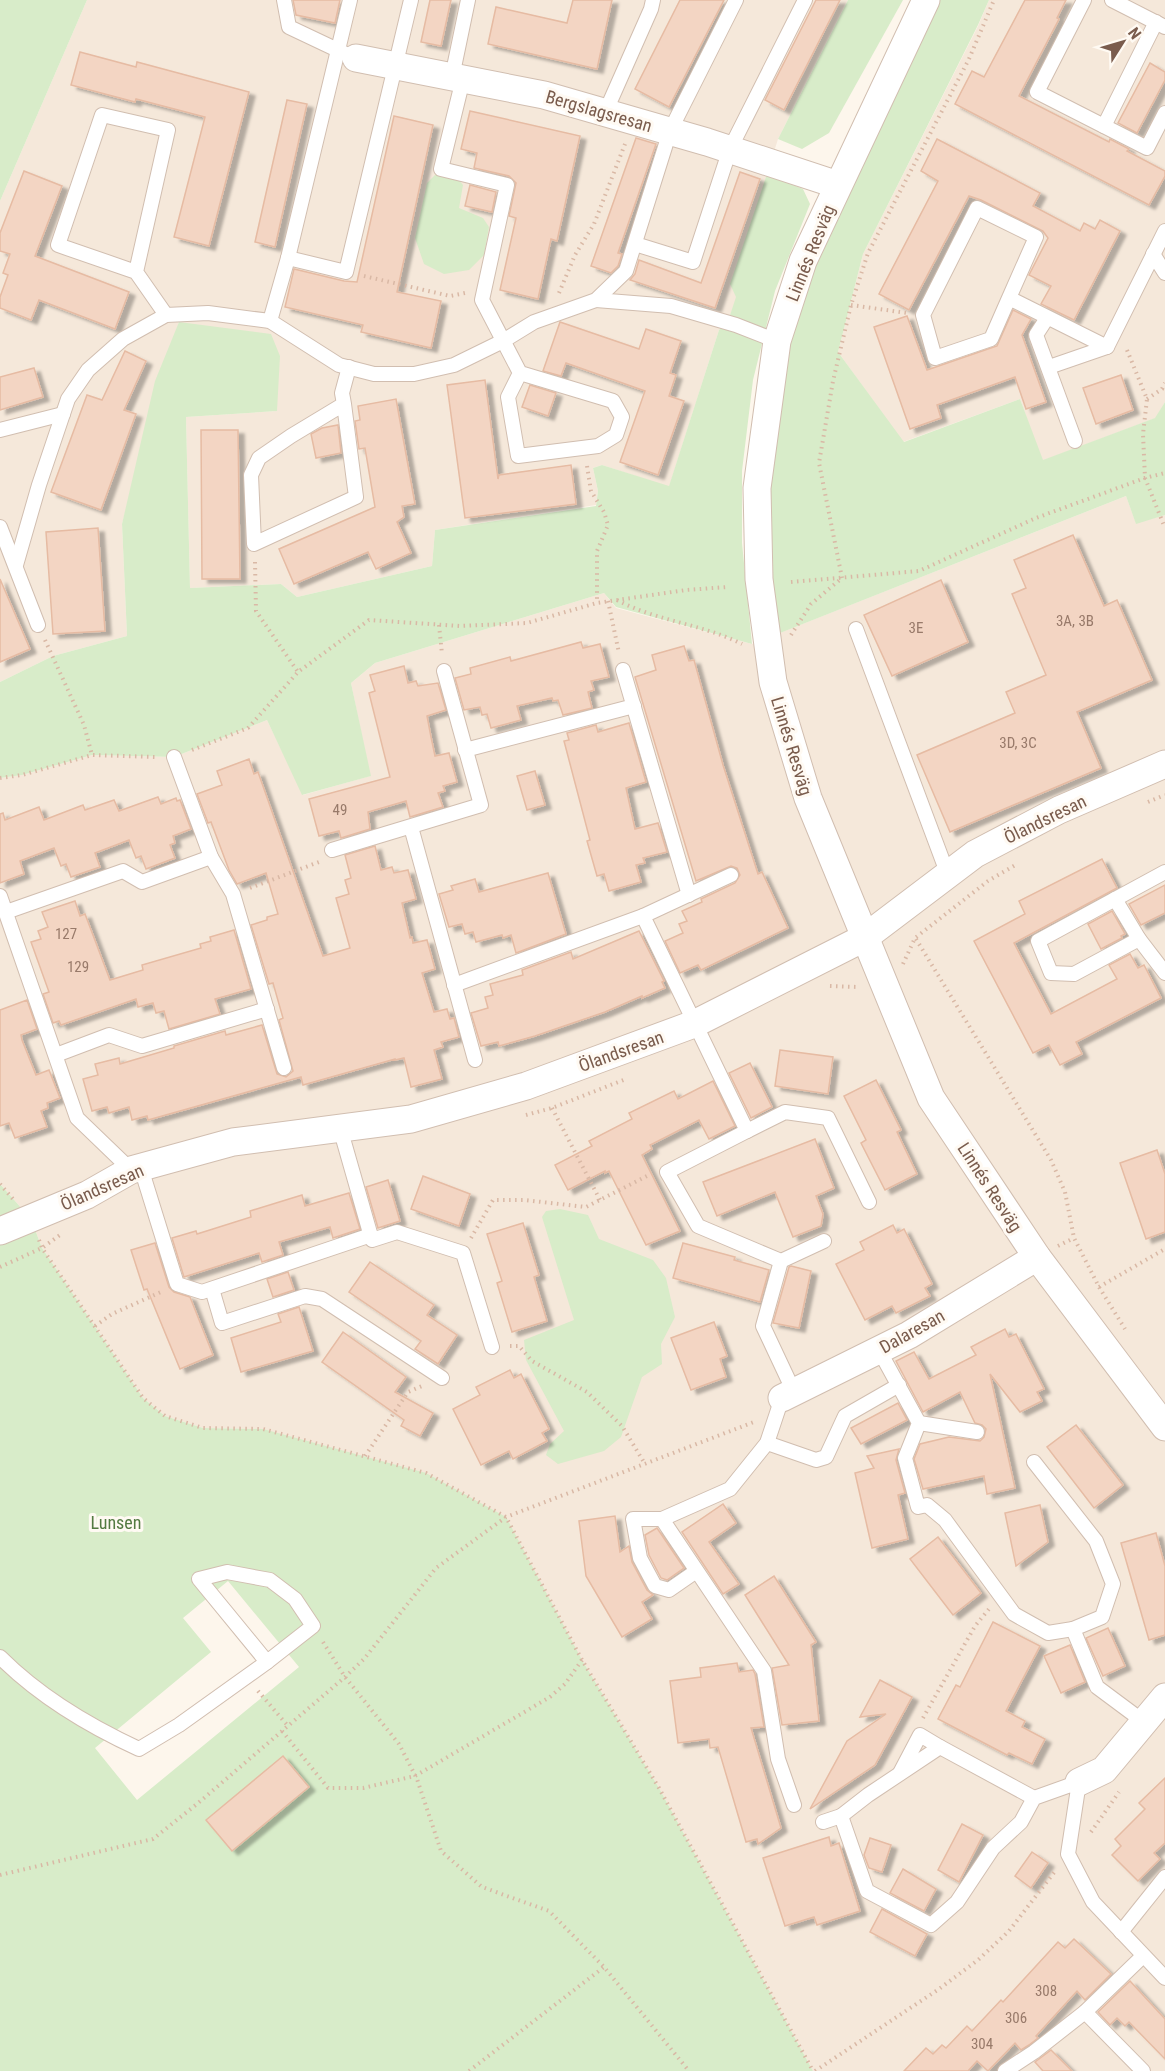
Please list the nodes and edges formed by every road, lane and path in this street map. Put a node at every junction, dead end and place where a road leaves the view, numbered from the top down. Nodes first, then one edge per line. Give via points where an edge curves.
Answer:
1 (284, 0) edge
2 (350, 0) edge
3 (411, 0) edge
4 (468, 0) edge
5 (653, 0) edge
6 (736, 0) edge
7 (805, 0) edge
8 (926, 0) edge
9 (994, 0) edge
10 (1084, 0) edge
11 (1112, 0) edge
12 (1161, 25) edge
13 (347, 54) junction
14 (395, 66) junction
15 (458, 78) junction
16 (605, 113) junction
17 (1165, 113) edge
18 (633, 120) junction
19 (1104, 126) junction
20 (670, 131) junction
21 (730, 149) junction
22 (838, 185) junction
23 (1165, 231) edge
24 (635, 244) junction
25 (1153, 254) junction
26 (288, 258) junction
27 (136, 272) junction
28 (346, 272) junction
29 (1165, 273) edge
30 (484, 290) junction
31 (1009, 298) junction
32 (596, 300) junction
33 (851, 305) junction
34 (166, 315) junction
35 (923, 315) junction
36 (547, 317) junction
37 (1047, 318) junction
38 (270, 321) junction
39 (1117, 326) junction
40 (503, 341) junction
41 (777, 341) junction
42 (1107, 347) junction
43 (349, 367) junction
44 (1049, 367) junction
45 (520, 373) junction
46 (1165, 383) edge
47 (1147, 399) junction
48 (344, 404) junction
49 (63, 414) junction
50 (0, 430) edge
51 (1075, 441) dead end
52 (584, 448) junction
53 (1165, 473) edge
54 (1145, 478) junction
55 (0, 527) edge
56 (1165, 528) edge
57 (254, 544) junction
58 (16, 565) junction
59 (842, 578) junction
60 (791, 582) dead end
61 (727, 587) dead end
62 (617, 600) junction
63 (608, 601) junction
64 (597, 603) junction
65 (38, 625) joint
66 (439, 625) junction
67 (856, 629) dead end
68 (786, 643) dead end
69 (746, 646) dead end
70 (623, 670) joint
71 (444, 671) joint
72 (298, 672) junction
73 (634, 706) junction
74 (465, 750) junction
75 (92, 755) junction
76 (174, 757) junction
77 (1165, 764) edge
78 (0, 778) edge
79 (411, 826) junction
80 (332, 850) joint
81 (211, 857) junction
82 (1165, 872) edge
83 (731, 875) dead end
84 (948, 875) junction
85 (233, 894) junction
86 (689, 895) junction
87 (0, 896) edge
88 (1114, 899) junction
89 (6, 912) junction
90 (643, 916) junction
91 (864, 938) junction
92 (915, 938) dead end
93 (1139, 939) junction
94 (1165, 973) edge
95 (454, 985) junction
96 (267, 1009) junction
97 (694, 1024) junction
98 (56, 1055) junction
99 (475, 1060) dead end
100 (284, 1068) dead end
101 (552, 1108) dead end
102 (340, 1128) junction
103 (747, 1131) junction
104 (136, 1169) junction
105 (667, 1172) junction
106 (600, 1200) junction
107 (869, 1202) dead end
108 (31, 1219) junction
109 (0, 1231) edge
110 (371, 1235) junction
111 (824, 1241) dead end
112 (42, 1248) junction
113 (1165, 1249) edge
114 (463, 1253) junction
115 (1037, 1257) junction
116 (781, 1261) junction
117 (0, 1267) edge
118 (177, 1284) junction
119 (1099, 1287) junction
120 (212, 1288) junction
121 (95, 1326) junction
122 (1129, 1334) dead end
123 (492, 1347) joint
124 (879, 1350) junction
125 (442, 1378) joint
126 (899, 1385) junction
127 (784, 1401) junction
128 (920, 1423) junction
129 (1165, 1427) edge
130 (977, 1432) dead end
131 (767, 1443) junction
132 (365, 1456) junction
133 (1034, 1462) dead end
134 (645, 1464) junction
135 (506, 1516) junction
136 (662, 1519) junction
137 (695, 1572) junction
138 (1001, 1595) junction
139 (313, 1626) junction
140 (1072, 1629) junction
141 (0, 1657) edge
142 (582, 1660) junction
143 (267, 1662) junction
144 (247, 1676) junction
145 (345, 1677) junction
146 (1165, 1697) edge
147 (1144, 1722) junction
148 (288, 1726) junction
149 (282, 1731) junction
150 (920, 1735) junction
151 (940, 1747) junction
152 (899, 1774) junction
153 (415, 1776) junction
154 (1079, 1782) junction
155 (1125, 1784) dead end
156 (1034, 1798) junction
157 (794, 1805) dead end
158 (841, 1816) junction
159 (823, 1822) dead end
160 (1068, 1854) junction
161 (0, 1875) edge
162 (1165, 1877) edge
163 (1121, 1932) junction
164 (1143, 1956) junction
165 (604, 1967) junction
166 (1165, 1978) edge
167 (1085, 2012) junction
168 (469, 2071) edge
169 (689, 2071) edge
170 (814, 2071) edge
171 (1005, 2071) edge
172 (1143, 2071) edge

1 - 13 lane via 289,27
2 - 13 lane
3 - 14 lane
4 - 15 lane
5 - 16 lane
6 - 20 lane
7 - 21 lane
8 - 22 street, Linnés Resväg
9 - 33 path via 969,59 868,253
10 - 19 lane via 1037,92
11 - 12 lane
12 - 19 lane
13 - 14 street, Bergslagsresan
13 - 26 lane
14 - 15 street, Bergslagsresan
14 - 28 lane
15 - 16 street, Bergslagsresan via 544,95
15 - 30 lane via 441,169 507,185
16 - 18 street, Bergslagsresan
17 - 19 lane via 1147,148
18 - 20 street, Bergslagsresan
18 - 36 path via 594,224
20 - 21 street, Bergslagsresan
20 - 24 lane
21 - 22 street, Bergslagsresan
21 - 24 lane via 693,262
22 - 41 street, Linnés Resväg via 804,261
23 - 25 lane
24 - 32 lane via 626,271
25 - 29 lane
25 - 39 lane
26 - 28 lane
26 - 38 lane
27 - 27 lane via 58,245 102,115 168,130
27 - 34 lane
28 - 30 path via 450,296
30 - 40 lane via 482,300
31 - 35 lane via 991,339 935,358
31 - 35 lane via 1036,237 977,208
31 - 37 lane
32 - 36 lane
32 - 41 lane via 671,306
33 - 35 path
33 - 59 path via 819,463
34 - 38 lane via 208,313
34 - 49 lane via 123,339 88,370 68,399
36 - 40 lane
37 - 42 lane
37 - 44 lane via 1036,335
38 - 43 lane
39 - 42 lane
39 - 47 path
40 - 43 lane via 454,365 414,374 374,374
40 - 45 lane
41 - 91 street, Linnés Resväg via 757,488 759,579 772,682 808,798
42 - 44 lane
43 - 48 lane via 342,393
44 - 51 lane
45 - 52 lane via 508,397 518,456
45 - 52 lane via 613,401 622,417 616,435 598,446
46 - 47 path
47 - 54 path via 1143,434
48 - 57 lane via 259,458 251,476
48 - 57 lane via 356,496
49 - 50 lane
49 - 58 lane
52 - 64 path via 591,491 608,525 597,550
53 - 54 path
54 - 56 path
54 - 59 path via 1036,518 919,571
55 - 58 lane
57 - 72 path via 256,611
58 - 65 lane
59 - 60 path
59 - 68 path via 811,604
61 - 62 path
62 - 63 path
62 - 69 path via 637,611 724,635
63 - 64 path
63 - 70 path
64 - 66 path via 527,622
65 - 75 path via 84,724
66 - 71 path
66 - 72 path via 369,620
67 - 84 lane
70 - 73 lane
71 - 74 lane
72 - 76 path via 248,728
73 - 74 lane
73 - 86 lane
74 - 79 lane via 481,806
75 - 76 path
75 - 78 path
76 - 81 lane
77 - 84 street, Ölandsresan via 1059,810 975,854
79 - 80 lane
79 - 95 lane
80 - 85 path via 326,859
81 - 85 lane
81 - 89 lane via 142,882 123,871
82 - 88 lane
83 - 86 lane
84 - 91 street, Ölandsresan
85 - 96 lane
86 - 90 lane
87 - 89 lane
88 - 93 lane
88 - 93 lane via 1038,941 1051,973 1074,974
89 - 98 lane
90 - 95 lane
90 - 97 lane
91 - 97 street, Ölandsresan
91 - 115 street, Linnés Resväg via 931,1098
92 - 119 path via 1051,1160 1065,1192 1074,1238
93 - 94 lane
95 - 99 lane
96 - 98 lane via 142,1046 109,1035
96 - 100 lane
97 - 102 street, Ölandsresan via 526,1086 411,1119
97 - 103 lane
98 - 104 lane via 77,1118
101 - 106 path
102 - 104 street, Ölandsresan via 233,1142
102 - 110 lane
103 - 105 lane
103 - 107 lane via 784,1112 828,1118
104 - 108 street, Ölandsresan
104 - 118 lane
105 - 106 path via 646,1176
105 - 116 lane via 698,1226
106 - 114 path via 586,1207 493,1200
108 - 109 street, Ölandsresan
108 - 112 path
110 - 114 lane via 372,1240 397,1232
110 - 120 lane
111 - 116 lane
112 - 117 path
112 - 121 path
113 - 119 path
114 - 123 lane
115 - 124 street, Dalaresan
115 - 129 street, Linnés Resväg
116 - 127 lane via 763,1326
118 - 120 lane via 202,1292
118 - 121 path
119 - 122 path
120 - 125 lane via 222,1323 305,1296 322,1299
121 - 132 path via 143,1398 165,1416 203,1428 263,1429
123 - 134 path via 519,1346 532,1361 587,1392 622,1426
124 - 126 lane
124 - 127 street, Dalaresan
125 - 132 path via 408,1392
126 - 128 lane
126 - 131 lane via 845,1416 826,1457 816,1460
127 - 131 lane
127 - 134 path
128 - 130 lane
128 - 138 lane via 906,1458 918,1507 927,1505 945,1520
131 - 136 lane via 730,1489
132 - 135 path via 426,1473
133 - 140 lane via 1096,1541 1113,1584 1102,1617
134 - 135 path
135 - 142 path
135 - 145 path via 436,1568 364,1659
136 - 137 lane
136 - 137 lane via 633,1519 640,1558 656,1586 669,1590
137 - 157 lane via 764,1671 778,1759
138 - 140 lane via 1014,1614 1048,1633
138 - 150 path via 975,1626 920,1724
139 - 143 lane
139 - 143 lane via 295,1599 270,1580 226,1572 199,1579
139 - 145 path
140 - 147 lane via 1097,1687
141 - 144 lane via 21,1678 66,1708 139,1749
142 - 153 path via 550,1697
142 - 170 path via 658,1788
143 - 144 lane
144 - 148 path
145 - 148 path
145 - 153 path via 399,1744
146 - 147 street
147 - 154 street via 1104,1770
148 - 149 path
149 - 153 path via 328,1788 363,1788
149 - 161 path via 153,1839
150 - 151 lane
150 - 152 lane
151 - 152 lane
151 - 156 lane
152 - 158 lane
153 - 165 path via 441,1851 482,1887 549,1911
154 - 156 lane
154 - 160 lane
155 - 160 path via 1080,1849
156 - 158 lane via 1021,1822 993,1848 957,1902 931,1925 867,1891
158 - 159 lane
160 - 163 lane via 1093,1902
160 - 170 path via 1009,1930 978,1960
162 - 163 lane
163 - 164 lane
164 - 166 lane
164 - 167 lane
165 - 168 path
165 - 169 path
167 - 171 lane
167 - 172 lane

